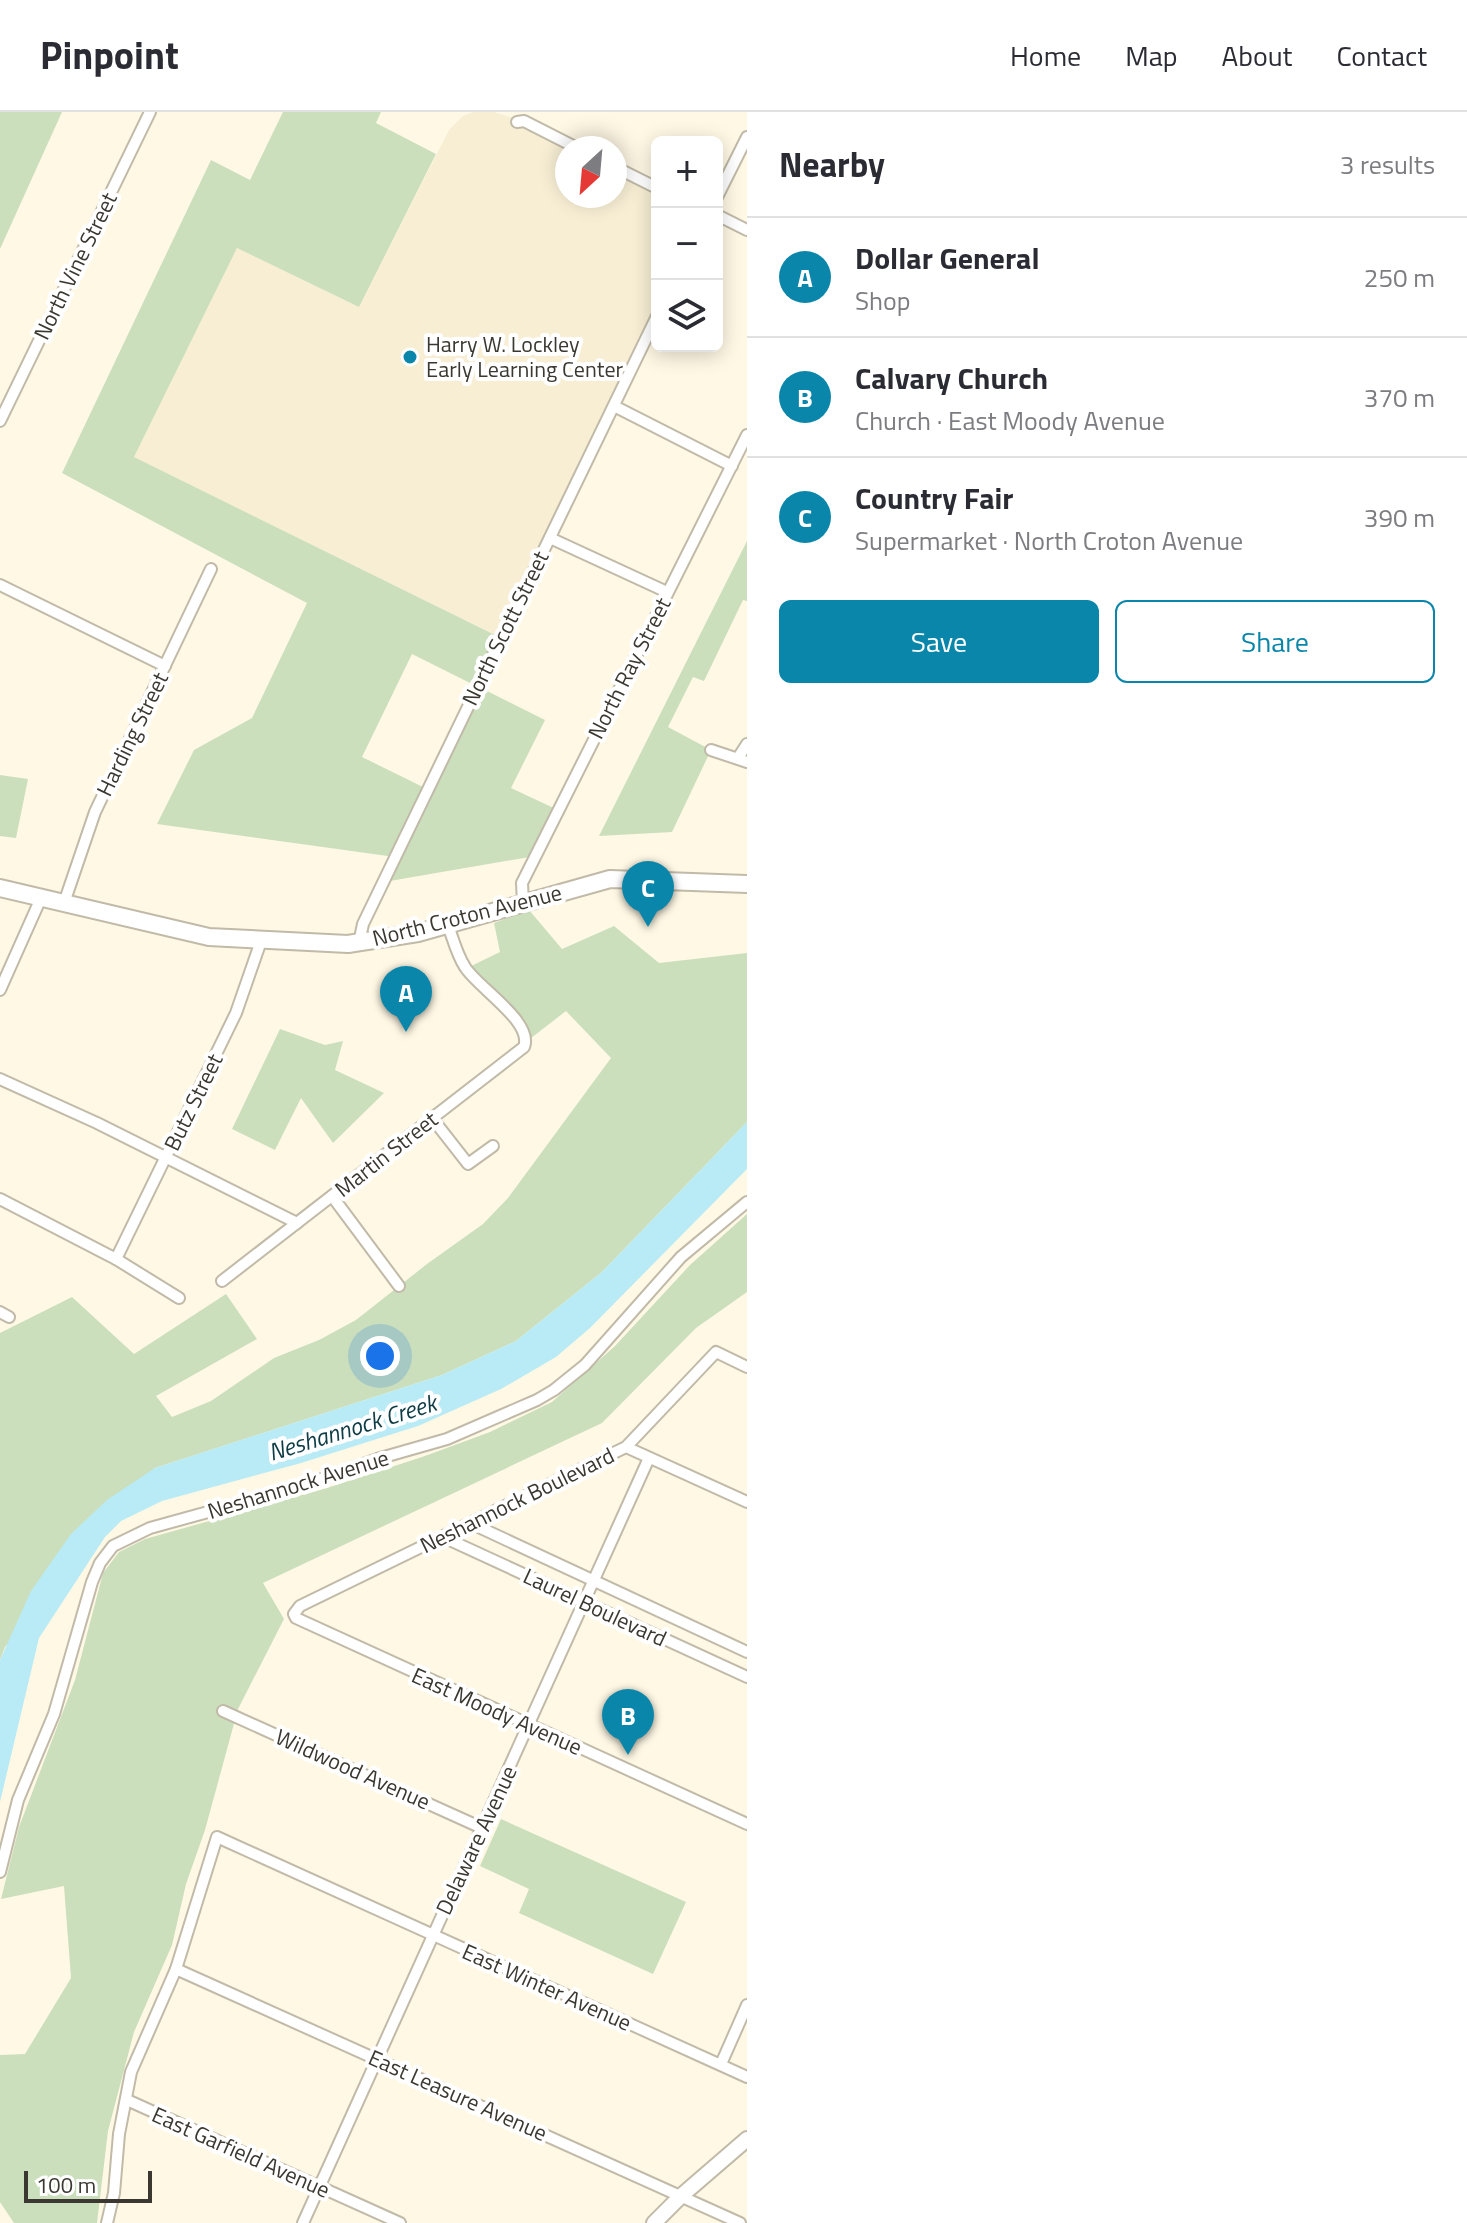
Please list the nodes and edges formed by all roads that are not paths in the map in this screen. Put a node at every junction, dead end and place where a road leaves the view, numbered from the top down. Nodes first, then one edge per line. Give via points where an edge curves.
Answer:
1 (150, 112) edge
2 (517, 122) dead end
3 (555, 137) edge
4 (747, 137) edge
5 (627, 173) edge
6 (651, 185) edge
7 (723, 185) edge
8 (723, 218) edge
9 (747, 230) edge
10 (651, 329) edge
11 (614, 406) junction
12 (0, 421) edge
13 (747, 435) edge
14 (732, 466) junction
15 (550, 538) junction
16 (211, 569) dead end
17 (0, 585) edge
18 (667, 592) junction
19 (165, 666) junction
20 (747, 744) edge
21 (711, 750) dead end
22 (742, 760) edge
23 (747, 884) edge
24 (0, 888) edge
25 (41, 898) junction
26 (64, 903) junction
27 (523, 903) junction
28 (448, 925) junction
29 (261, 941) junction
30 (359, 943) junction
31 (0, 990) edge
32 (0, 1079) edge
33 (432, 1118) junction
34 (493, 1146) dead end
35 (166, 1158) junction
36 (332, 1196) junction
37 (0, 1199) edge
38 (747, 1202) edge
39 (297, 1223) junction
40 (116, 1259) junction
41 (222, 1281) dead end
42 (399, 1286) dead end
43 (179, 1298) dead end
44 (747, 1367) edge
45 (626, 1447) junction
46 (649, 1458) junction
47 (747, 1502) edge
48 (470, 1523) junction
49 (443, 1537) junction
50 (592, 1581) junction
51 (583, 1601) junction
52 (294, 1614) joint
53 (747, 1652) edge
54 (747, 1677) edge
55 (223, 1711) dead end
56 (528, 1725) junction
57 (747, 1824) edge
58 (482, 1828) junction
59 (4, 1833) edge
60 (0, 1872) edge
61 (433, 1935) junction
62 (176, 1969) junction
63 (747, 2005) edge
64 (377, 2058) junction
65 (721, 2064) junction
66 (747, 2077) edge
67 (127, 2100) junction
68 (747, 2139) edge
69 (319, 2188) junction
70 (681, 2196) junction
71 (107, 2223) edge
72 (303, 2223) edge
73 (400, 2223) edge
74 (654, 2223) edge
75 (740, 2223) edge

1 - 12 street, North Vine Street
2 - 3 street
4 - 7 street
5 - 6 street
8 - 9 street
10 - 11 street, North Scott Street
11 - 14 street
11 - 15 street, North Scott Street
13 - 14 street, North Ray Street
14 - 18 street, North Ray Street
15 - 18 street
15 - 30 street, North Scott Street via 363,924
16 - 19 street, Harding Street
17 - 19 street
18 - 27 street, North Ray Street via 522,883
19 - 26 street, Harding Street via 95,812
20 - 22 street
21 - 22 street
23 - 27 main road, North Croton Avenue via 610,879
24 - 25 main road, North Croton Avenue
25 - 26 main road, North Croton Avenue
25 - 31 street
26 - 29 main road, North Croton Avenue via 209,937
27 - 28 main road, North Croton Avenue
28 - 30 main road, North Croton Avenue
28 - 33 street, Martin Street via 465,969 527,1037 524,1047
29 - 30 main road, North Croton Avenue
29 - 35 street, Butz Street via 236,1013
32 - 35 street
33 - 34 street via 468,1164
33 - 36 street, Martin Street
35 - 39 street
35 - 40 street, Butz Street
36 - 39 street, Martin Street
36 - 42 street
37 - 40 street
38 - 59 street, Neshannock Avenue via 681,1257 585,1365 537,1400 447,1439 150,1528 113,1546 92,1582 54,1714
39 - 41 street, Martin Street
40 - 43 street
44 - 45 street, Neshannock Boulevard via 716,1352
45 - 46 street
45 - 48 street, Neshannock Boulevard
46 - 47 street
46 - 50 street, Delaware Avenue
48 - 49 street, Neshannock Boulevard
48 - 50 street, Laurel Boulevard
49 - 51 street, Laurel Boulevard
49 - 52 street, Neshannock Boulevard via 300,1606
50 - 51 street, Delaware Avenue
50 - 53 street, Laurel Boulevard
51 - 54 street, Laurel Boulevard
51 - 56 street, Delaware Avenue
52 - 56 street, East Moody Avenue
55 - 58 street, Wildwood Avenue
56 - 57 street, East Moody Avenue
56 - 58 street, Delaware Avenue
58 - 61 street, Delaware Avenue
59 - 60 street, Neshannock Avenue
61 - 62 street, East Winter Avenue via 217,1837
61 - 64 street, Delaware Avenue
61 - 65 street, East Winter Avenue
62 - 64 street, East Leasure Avenue
62 - 67 street via 131,2072
63 - 65 street
64 - 69 street, Delaware Avenue
64 - 70 street, East Leasure Avenue
65 - 66 street, East Winter Avenue
67 - 69 street, East Garfield Avenue
67 - 71 street
68 - 70 main road
69 - 72 street, Delaware Avenue
69 - 73 street, East Garfield Avenue
70 - 74 main road
70 - 75 street, East Leasure Avenue

